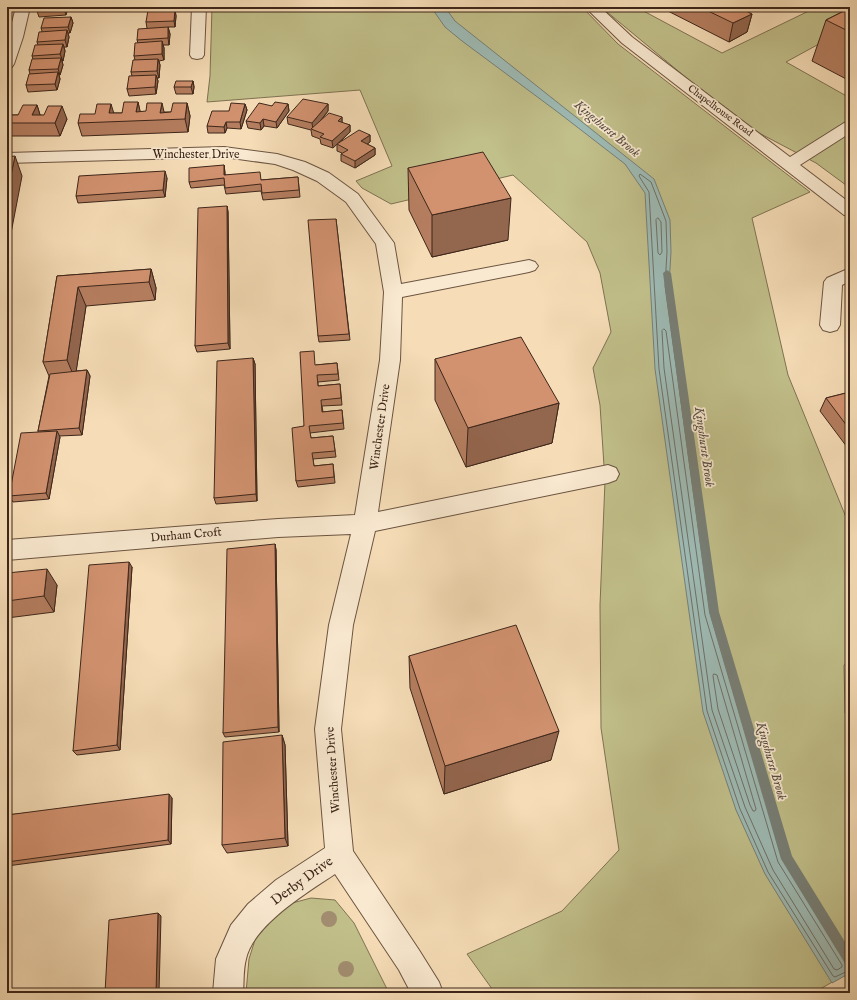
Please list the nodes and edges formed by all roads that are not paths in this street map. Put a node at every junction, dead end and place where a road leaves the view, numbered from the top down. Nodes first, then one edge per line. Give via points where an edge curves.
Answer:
1 (23, 7) edge
2 (200, 7) edge
3 (592, 7) edge
4 (11, 38) edge
5 (197, 54) dead end
6 (7, 64) edge
7 (850, 126) edge
8 (7, 158) edge
9 (790, 164) junction
10 (850, 211) edge
11 (529, 266) dead end
12 (850, 274) edge
13 (393, 292) junction
14 (830, 325) dead end
15 (608, 474) dead end
16 (365, 524) junction
17 (7, 550) edge
18 (339, 855) junction
19 (228, 993) edge
20 (428, 993) edge

1 - 4 street
2 - 5 street
3 - 9 street, Chapelhouse Road via 627,40
4 - 6 street
7 - 9 street
8 - 13 street, Winchester Drive via 224,152 277,159 299,166 323,177 352,198 385,243
9 - 10 street, Chapelhouse Road
11 - 13 street
12 - 14 street via 833,282
13 - 16 street, Winchester Drive via 390,360
15 - 16 street, Durham Croft
16 - 17 street, Durham Croft via 278,528
16 - 18 street, Winchester Drive via 341,625 328,730
18 - 19 street, Derby Drive via 286,890 258,914 241,935 231,959
18 - 20 street, Winchester Drive

